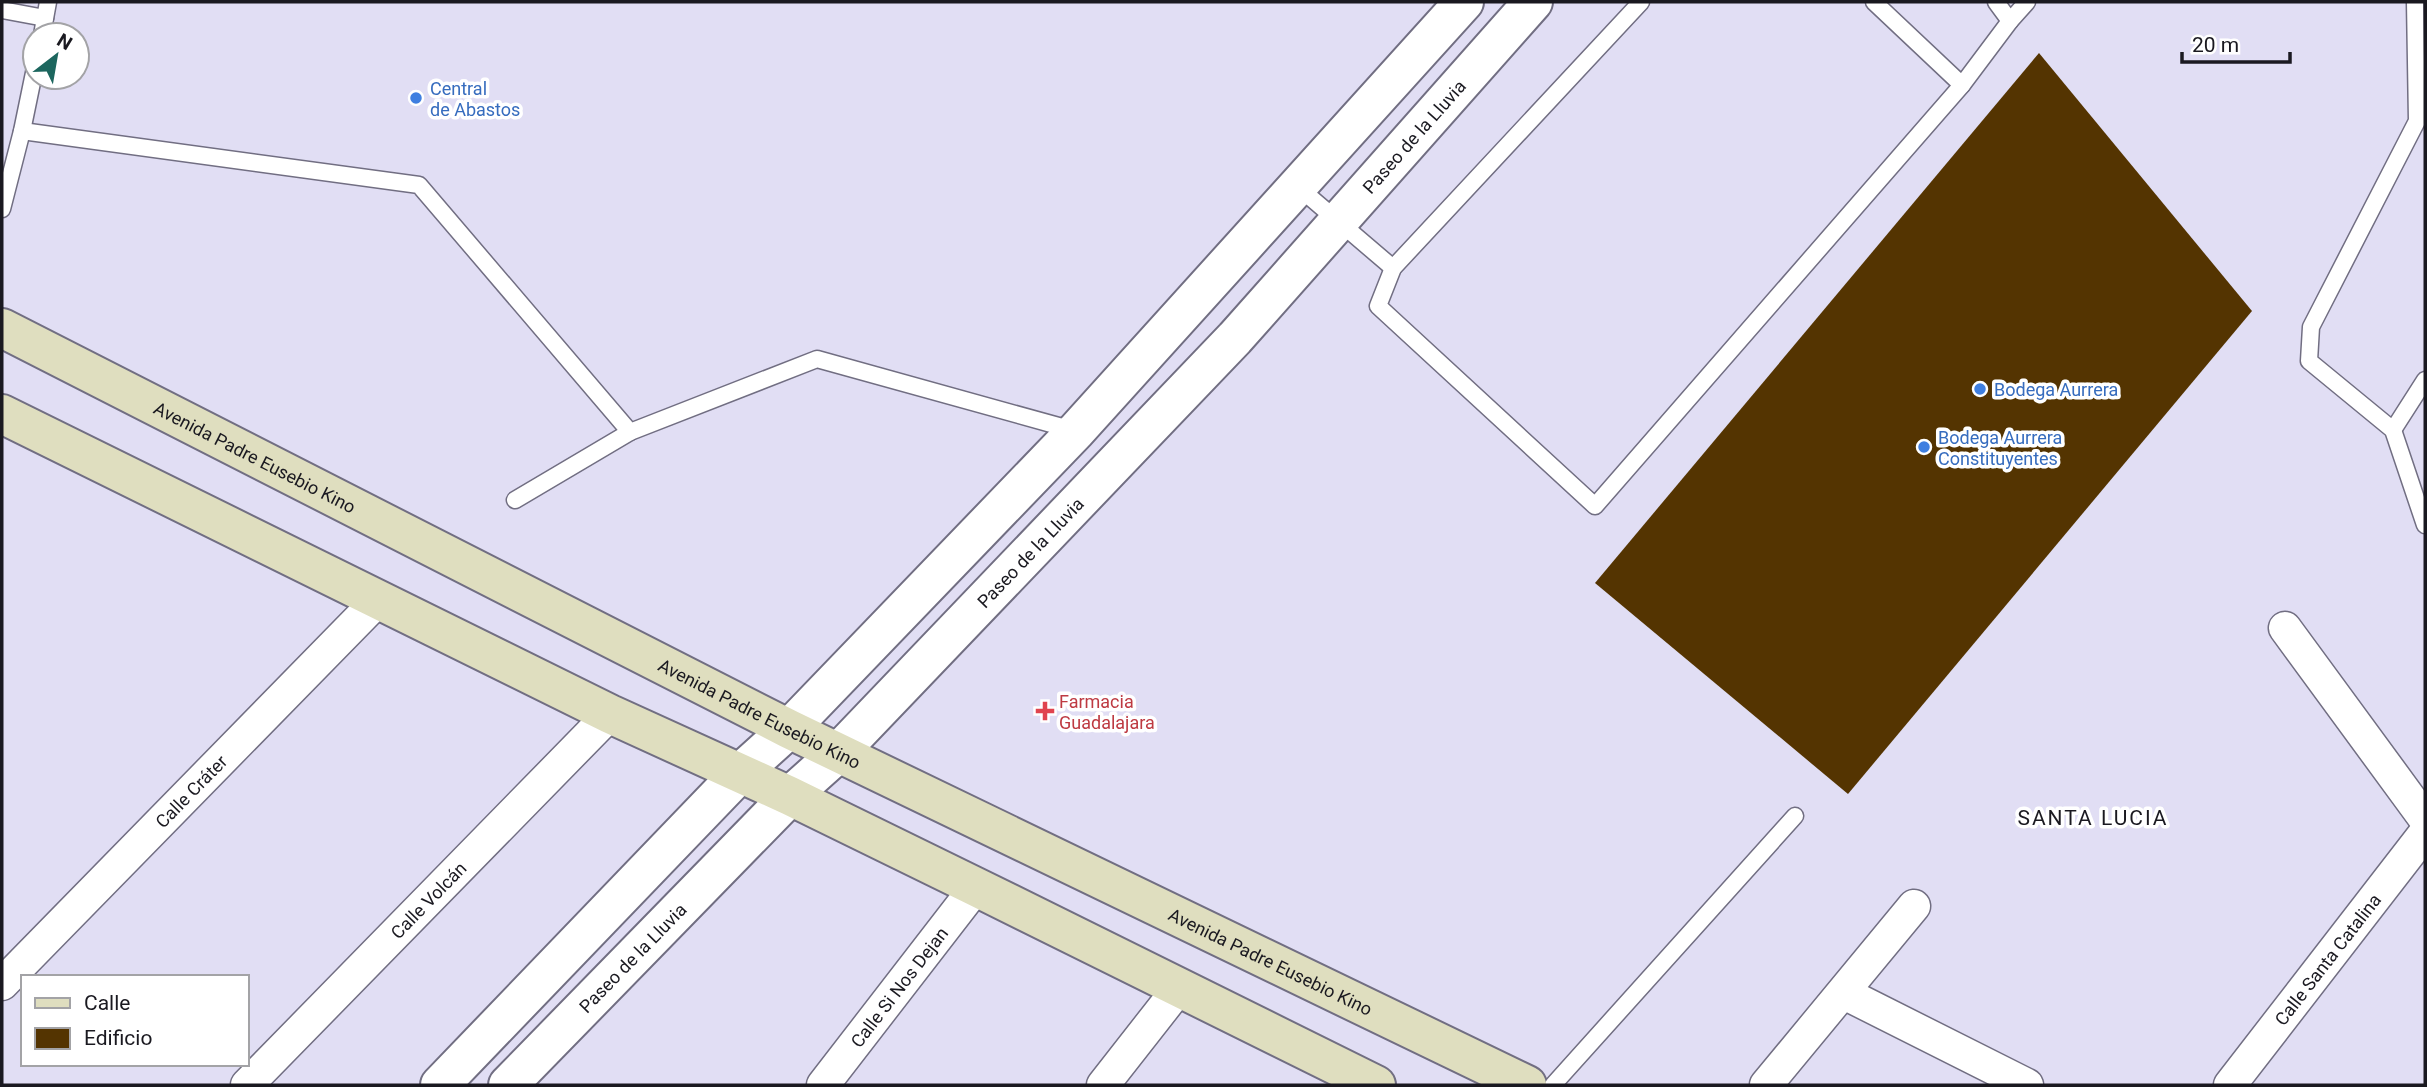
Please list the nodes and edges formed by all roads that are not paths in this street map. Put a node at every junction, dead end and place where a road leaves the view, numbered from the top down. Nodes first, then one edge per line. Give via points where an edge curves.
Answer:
1 (1464, 2) edge
2 (1533, 2) edge
3 (1641, 2) edge
4 (1874, 2) edge
5 (1996, 2) edge
6 (2027, 2) edge
7 (2415, 2) edge
8 (2, 10) edge
9 (46, 10) edge
10 (2010, 21) junction
11 (1962, 85) junction
12 (30, 91) edge
13 (2421, 120) edge
14 (22, 131) junction
15 (1297, 186) junction
16 (2, 209) edge
17 (1338, 222) junction
18 (1393, 268) junction
19 (2, 328) edge
20 (2425, 380) edge
21 (2, 414) edge
22 (2393, 430) junction
23 (1076, 431) junction
24 (630, 432) junction
25 (514, 500) dead end
26 (2425, 525) edge
27 (378, 600) junction
28 (2285, 628) dead end
29 (610, 713) junction
30 (789, 729) junction
31 (838, 753) junction
32 (739, 774) junction
33 (790, 796) junction
34 (1795, 816) dead end
35 (2425, 819) edge
36 (2425, 833) edge
37 (976, 887) junction
38 (1914, 906) dead end
39 (2, 984) edge
40 (1179, 988) junction
41 (1844, 993) junction
42 (247, 1085) edge
43 (440, 1085) edge
44 (508, 1085) edge
45 (822, 1085) edge
46 (1103, 1085) edge
47 (1376, 1085) edge
48 (1527, 1085) edge
49 (1553, 1085) edge
50 (1766, 1085) edge
51 (2027, 1085) edge
52 (2230, 1085) edge

1 - 15 street
2 - 17 street, Paseo de la Lluvia
3 - 18 lane
4 - 11 lane
5 - 10 lane
6 - 10 lane
7 - 13 lane
8 - 9 lane
10 - 11 lane
11 - 18 lane via 1595,506 1378,306
12 - 14 lane
13 - 22 lane via 2311,327 2309,361
14 - 16 lane
14 - 24 lane via 419,185
15 - 17 lane
15 - 23 street
17 - 18 lane
17 - 31 street, Paseo de la Lluvia via 1235,338
19 - 30 main road, Avenida Padre Eusebio Kino
20 - 22 lane
21 - 27 main road
22 - 26 lane
23 - 24 lane via 817,359
23 - 30 street
24 - 25 lane
27 - 29 main road
27 - 39 street, Calle Cráter
28 - 35 street
29 - 32 main road
29 - 42 street, Calle Volcán
30 - 31 main road, Avenida Padre Eusebio Kino
30 - 32 street
31 - 33 street, Paseo de la Lluvia
31 - 48 main road, Avenida Padre Eusebio Kino
32 - 33 main road
32 - 43 street
33 - 37 main road
33 - 44 street, Paseo de la Lluvia
34 - 49 lane
36 - 52 street, Calle Santa Catalina
37 - 40 main road
37 - 45 street, Calle Si Nos Dejan
38 - 41 street
40 - 46 street
40 - 47 main road
41 - 50 street
41 - 51 street

